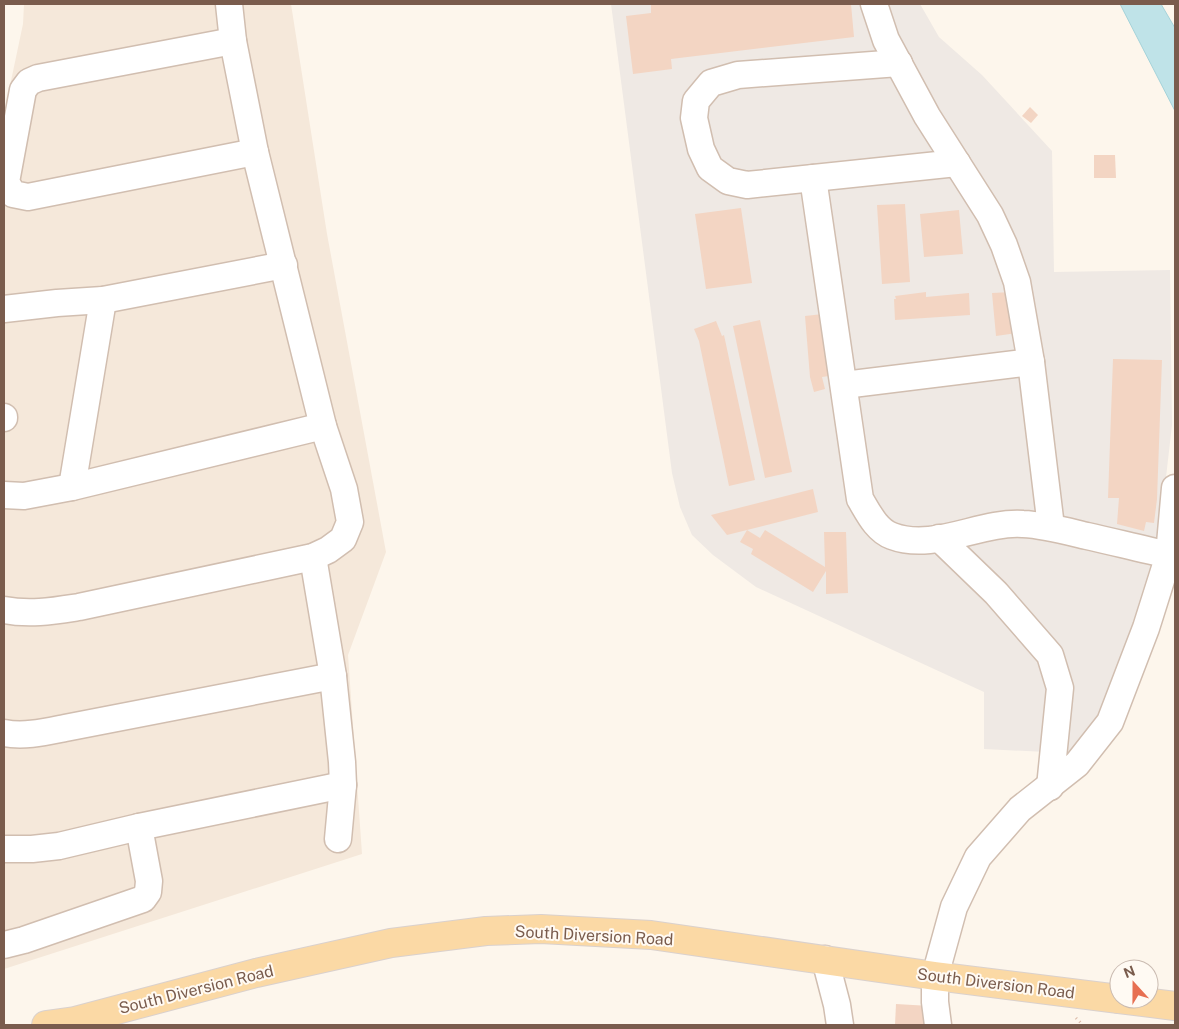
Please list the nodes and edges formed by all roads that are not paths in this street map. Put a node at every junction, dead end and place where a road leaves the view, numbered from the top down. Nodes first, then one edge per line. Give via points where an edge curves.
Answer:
1 (229, 4) edge
2 (874, 4) edge
3 (233, 41) junction
4 (899, 62) junction
5 (255, 152) junction
6 (957, 163) junction
7 (813, 178) junction
8 (284, 265) junction
9 (103, 300) junction
10 (4, 309) edge
11 (1031, 362) junction
12 (844, 385) junction
13 (323, 426) junction
14 (72, 487) junction
15 (1175, 488) edge
16 (4, 495) edge
17 (1051, 527) junction
18 (939, 538) junction
19 (1169, 555) junction
20 (313, 557) junction
21 (4, 610) edge
22 (333, 676) junction
23 (4, 733) edge
24 (343, 785) junction
25 (1050, 787) junction
26 (139, 827) junction
27 (338, 839) dead end
28 (4, 848) edge
29 (4, 945) edge
30 (825, 960) junction
31 (935, 976) junction
32 (1109, 998) edge
33 (1159, 1004) edge
34 (1175, 1006) edge
35 (46, 1025) edge
36 (840, 1025) edge
37 (938, 1025) edge

1 - 3 street
2 - 4 street via 886,40
3 - 5 street
3 - 5 street via 29,82 23,90 6,182 13,194 28,197
4 - 6 street via 927,116
4 - 7 street via 738,75 711,83 696,101 694,118 700,149 710,168 728,181 747,185
5 - 8 street
6 - 7 street
6 - 11 street via 990,215 1004,245 1017,282
7 - 12 street
8 - 9 street
8 - 13 street
9 - 10 street
9 - 14 street
11 - 12 street
11 - 17 street
12 - 18 street via 860,498 872,520 890,535 911,540
13 - 14 street
13 - 20 street via 344,489 350,522 343,539
14 - 16 street via 24,496
15 - 19 street
17 - 18 street via 1000,524
17 - 19 street
18 - 25 street via 996,593 1050,655 1060,688
19 - 25 street via 1146,628 1110,722 1077,764
20 - 21 street via 79,607 42,613
20 - 22 street
22 - 23 street via 65,728 36,733
22 - 24 street
24 - 26 street
24 - 27 street
25 - 31 street via 1020,809 978,857 954,907
26 - 28 street via 59,846
26 - 29 street via 149,881 148,892 143,899
30 - 31 main road, South Diversion Road
30 - 35 main road, South Diversion Road via 651,935 541,929 486,931 391,943 256,973 74,1021
30 - 36 street
31 - 32 main road, South Diversion Road
31 - 37 street
33 - 34 main road, South Diversion Road

